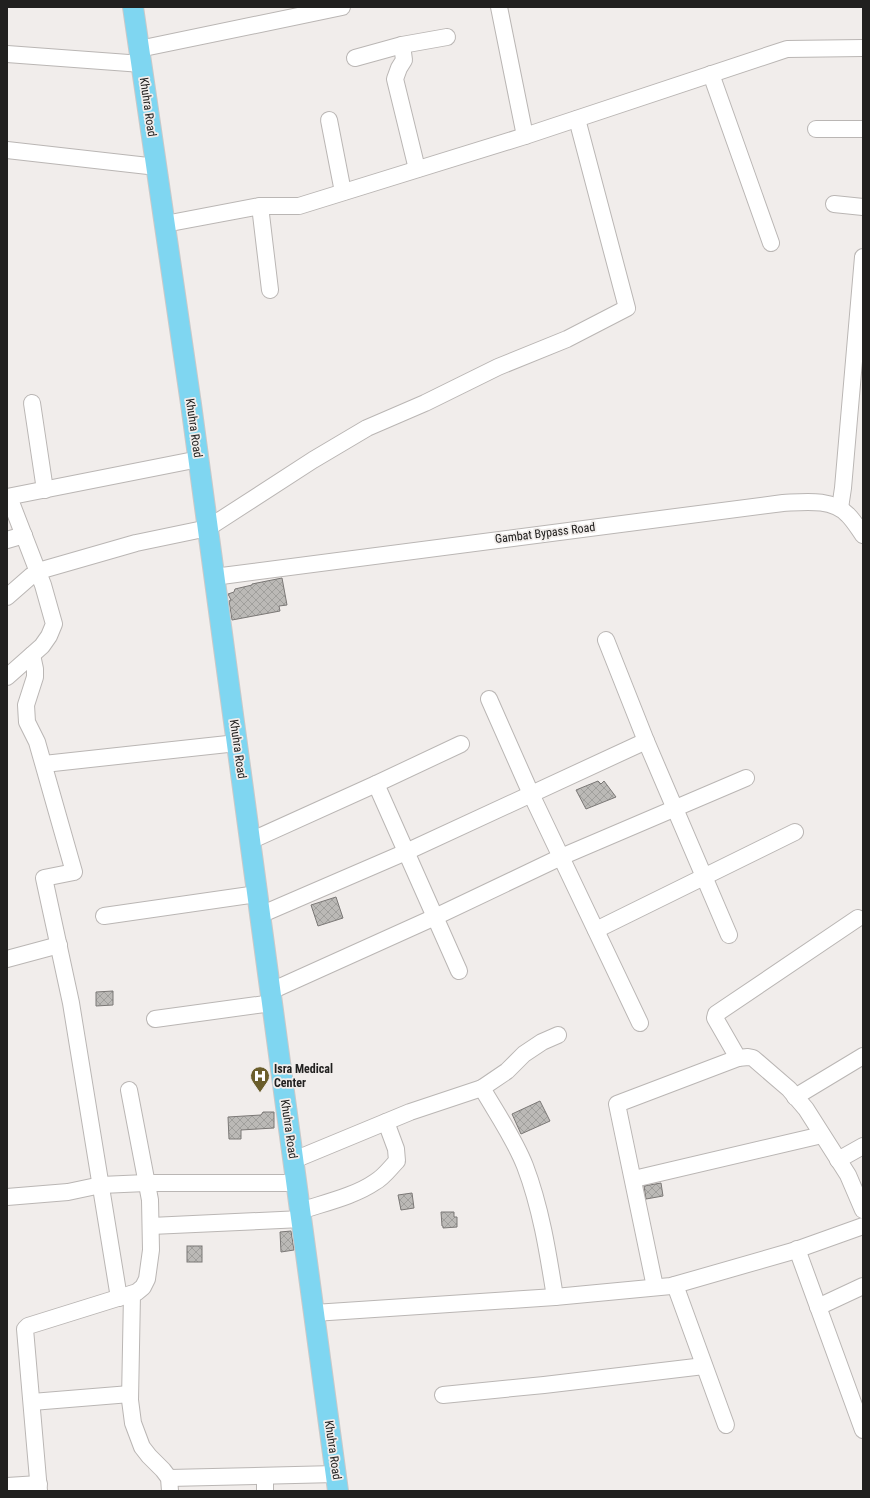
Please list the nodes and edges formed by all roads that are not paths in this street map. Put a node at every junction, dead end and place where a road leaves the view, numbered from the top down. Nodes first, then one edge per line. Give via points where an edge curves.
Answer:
1 (134, 7) edge
2 (342, 7) edge
3 (498, 7) edge
4 (447, 37) dead end
5 (402, 45) junction
6 (863, 48) edge
7 (7, 54) edge
8 (141, 56) junction
9 (355, 58) dead end
10 (711, 74) junction
11 (577, 119) junction
12 (329, 120) dead end
13 (816, 129) dead end
14 (863, 129) edge
15 (525, 136) junction
16 (7, 150) edge
17 (157, 167) junction
18 (417, 169) junction
19 (343, 192) junction
20 (834, 204) dead end
21 (260, 206) junction
22 (863, 207) edge
23 (165, 224) junction
24 (770, 243) dead end
25 (863, 257) edge
26 (270, 290) dead end
27 (32, 403) dead end
28 (199, 459) junction
29 (45, 490) junction
30 (8, 497) edge
31 (840, 508) junction
32 (208, 528) junction
33 (24, 535) junction
34 (863, 535) edge
35 (7, 540) edge
36 (38, 572) junction
37 (214, 577) junction
38 (7, 597) edge
39 (606, 640) dead end
40 (32, 656) junction
41 (7, 678) edge
42 (489, 700) dead end
43 (646, 741) junction
44 (237, 743) junction
45 (461, 744) dead end
46 (44, 764) junction
47 (746, 778) dead end
48 (376, 784) junction
49 (531, 794) junction
50 (675, 810) junction
51 (795, 832) dead end
52 (250, 841) junction
53 (406, 852) junction
54 (561, 857) junction
55 (704, 876) junction
56 (257, 894) junction
57 (260, 915) junction
58 (104, 916) dead end
59 (435, 917) junction
60 (858, 918) dead end
61 (596, 930) junction
62 (729, 936) dead end
63 (59, 945) junction
64 (7, 960) edge
65 (459, 970) dead end
66 (272, 997) junction
67 (155, 1019) dead end
68 (640, 1023) dead end
69 (558, 1035) dead end
70 (863, 1056) edge
71 (738, 1058) junction
72 (482, 1088) junction
73 (130, 1090) dead end
74 (796, 1097) junction
75 (386, 1122) junction
76 (822, 1135) junction
77 (863, 1146) edge
78 (294, 1160) junction
79 (838, 1160) junction
80 (634, 1179) junction
81 (146, 1183) junction
82 (297, 1183) junction
83 (101, 1186) junction
84 (7, 1197) edge
85 (863, 1210) edge
86 (301, 1215) junction
87 (150, 1226) junction
88 (863, 1226) edge
89 (797, 1249) junction
90 (676, 1285) junction
91 (863, 1286) edge
92 (655, 1287) junction
93 (125, 1296) junction
94 (556, 1298) junction
95 (818, 1307) junction
96 (314, 1313) junction
97 (704, 1366) junction
98 (130, 1394) junction
99 (443, 1395) dead end
100 (857, 1398) edge
101 (32, 1402) junction
102 (726, 1425) dead end
103 (863, 1430) edge
104 (337, 1483) edge
105 (265, 1484) edge
106 (169, 1485) edge
107 (7, 1486) edge
108 (39, 1488) edge

1 - 8 main road, Khuhra Road
2 - 8 street
3 - 15 street
4 - 5 street
5 - 9 street
5 - 18 street via 404,60 395,79
6 - 10 street via 787,50
7 - 8 street
8 - 17 main road, Khuhra Road
10 - 11 street
10 - 24 street
11 - 15 street
11 - 32 street via 627,308 574,335 367,428
12 - 19 street
13 - 14 street
15 - 18 street
16 - 17 street
17 - 23 main road, Khuhra Road
18 - 19 street
19 - 21 street via 299,206
20 - 22 street
21 - 23 street
21 - 26 street
23 - 28 main road, Khuhra Road
25 - 31 street
27 - 29 street
28 - 29 street
28 - 32 main road, Khuhra Road
29 - 30 street
30 - 33 street
31 - 34 street, Gambat Bypass Road via 848,514
31 - 37 street, Gambat Bypass Road via 828,503 783,503
32 - 36 street via 136,543
32 - 37 main road, Khuhra Road
33 - 35 street
33 - 36 street
36 - 38 street
36 - 40 street via 54,624 49,636
37 - 44 main road, Khuhra Road
39 - 43 street
40 - 41 street
40 - 46 street via 35,677 26,705 27,722
42 - 49 street
43 - 49 street
43 - 50 street
44 - 46 street
44 - 52 main road, Khuhra Road
45 - 48 street
46 - 63 street via 74,872 44,878
47 - 50 street
48 - 52 street
48 - 53 street
49 - 53 street
49 - 54 street
50 - 54 street
50 - 55 street
51 - 55 street
52 - 56 main road, Khuhra Road
53 - 57 street
53 - 59 street
54 - 59 street
54 - 61 street
55 - 61 street
55 - 62 street
56 - 57 main road, Khuhra Road
56 - 58 street
57 - 66 main road, Khuhra Road
59 - 65 street
59 - 66 street
60 - 71 street via 716,1014 717,1024
61 - 68 street
63 - 64 street
63 - 83 street
66 - 67 street
66 - 78 main road, Khuhra Road
69 - 72 street via 524,1054 507,1071
70 - 74 street
71 - 74 street via 753,1058
71 - 80 street via 617,1104
72 - 75 street
72 - 94 street via 514,1142 525,1167 539,1211
73 - 81 street
74 - 76 street
75 - 78 street
75 - 86 street via 396,1149 397,1160 382,1178
76 - 79 street
76 - 80 street
77 - 79 street
78 - 82 main road, Khuhra Road
79 - 85 street via 848,1175
80 - 92 street
81 - 82 street
81 - 83 street
81 - 87 street via 150,1200
82 - 86 main road, Khuhra Road
83 - 84 street via 68,1192
83 - 93 street
86 - 87 street
86 - 96 main road, Khuhra Road
87 - 93 street via 147,1279 137,1292
88 - 89 street
89 - 90 street
89 - 95 street
90 - 92 street
90 - 97 street
91 - 95 street
92 - 94 street
93 - 98 street
93 - 101 street via 25,1329
94 - 96 street
95 - 100 street
96 - 104 main road, Khuhra Road
97 - 99 street
97 - 102 street
98 - 101 street
98 - 106 street via 133,1423 138,1439 149,1456 163,1470
100 - 103 street
101 - 108 street
104 - 105 street
105 - 106 street
107 - 108 street

